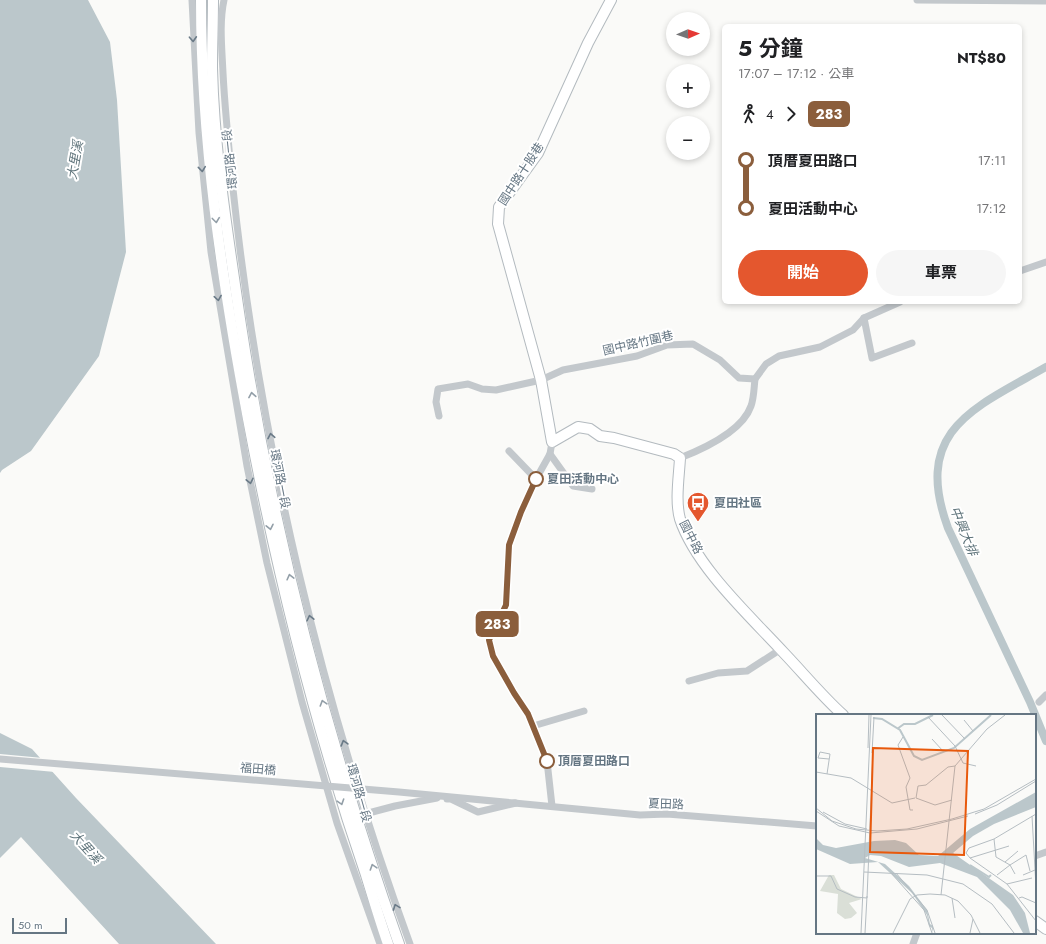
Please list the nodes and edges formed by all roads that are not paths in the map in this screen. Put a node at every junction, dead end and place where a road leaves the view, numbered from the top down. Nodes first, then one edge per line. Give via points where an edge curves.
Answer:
1 (192, 0) edge
2 (201, 0) edge
3 (213, 0) edge
4 (224, 0) edge
5 (611, 0) edge
6 (917, 0) edge
7 (1046, 1) edge
8 (1046, 262) edge
9 (1022, 270) edge
10 (896, 304) edge
11 (864, 318) junction
12 (912, 343) dead end
13 (755, 379) junction
14 (541, 380) junction
15 (440, 416) dead end
16 (552, 442) junction
17 (509, 451) dead end
18 (550, 454) junction
19 (680, 458) junction
20 (536, 479) junction
21 (592, 490) dead end
22 (781, 649) junction
23 (689, 681) dead end
24 (1046, 695) edge
25 (1039, 702) dead end
26 (584, 711) dead end
27 (842, 714) edge
28 (533, 726) junction
29 (0, 759) edge
30 (515, 803) junction
31 (552, 806) junction
32 (356, 817) junction
33 (337, 823) junction
34 (816, 826) edge
35 (1046, 852) edge
36 (1036, 856) edge
37 (1036, 922) edge
38 (1046, 928) edge
39 (917, 934) edge
40 (380, 944) edge
41 (388, 944) edge
42 (399, 944) edge
43 (410, 944) edge
44 (913, 944) edge

1 -> 33 street via 199,133 211,252 235,398 267,563 302,702
2 -> 32 street, 環河路一段 via 205,123 233,338 282,582 334,781
32 -> 3 street, 環河路一段 via 309,655 284,554 247,365 229,248 218,147 212,70
32 -> 4 street, 環河路一段 via 294,548 262,391 239,250 222,55 221,12
5 - 14 street, 國中路十股巷 via 588,43 538,153 498,211 498,224
6 - 7 street
8 - 9 street
10 - 11 street
11 - 12 street via 872,358
11 - 13 street via 854,330 820,347 779,356 766,364
13 - 14 street, 國中路竹圍巷 via 738,378 720,360 693,344 667,345 638,356 563,370
13 - 19 street via 752,406 745,418 712,445
14 - 15 street, 國中路竹圍巷 via 496,390 468,384 438,389 436,402
14 - 16 street
16 - 18 street
16 - 19 street via 578,428 584,428 600,436 643,445
17 - 20 street
18 - 20 street
18 - 21 street via 573,486
19 - 22 street, 國中路 via 680,519 693,544 706,566 729,594
20 - 28 street via 509,545 506,605 489,640 493,656
22 - 23 street via 747,671 718,673
22 - 27 street, 國中路
24 - 25 street
26 - 28 street
28 - 31 street via 547,761
29 - 30 street, 福田橋, bridge
30 - 31 street, 夏田路
30 - 32 street via 478,812 451,799 430,798
31 - 34 street, 夏田路 via 640,815 667,814
32 - 33 street
32 - 41 street, 環河路一段
42 -> 32 street, 環河路一段
43 -> 32 street, 環河路一段
33 - 40 street
35 - 36 street
37 - 38 street
39 - 44 street

